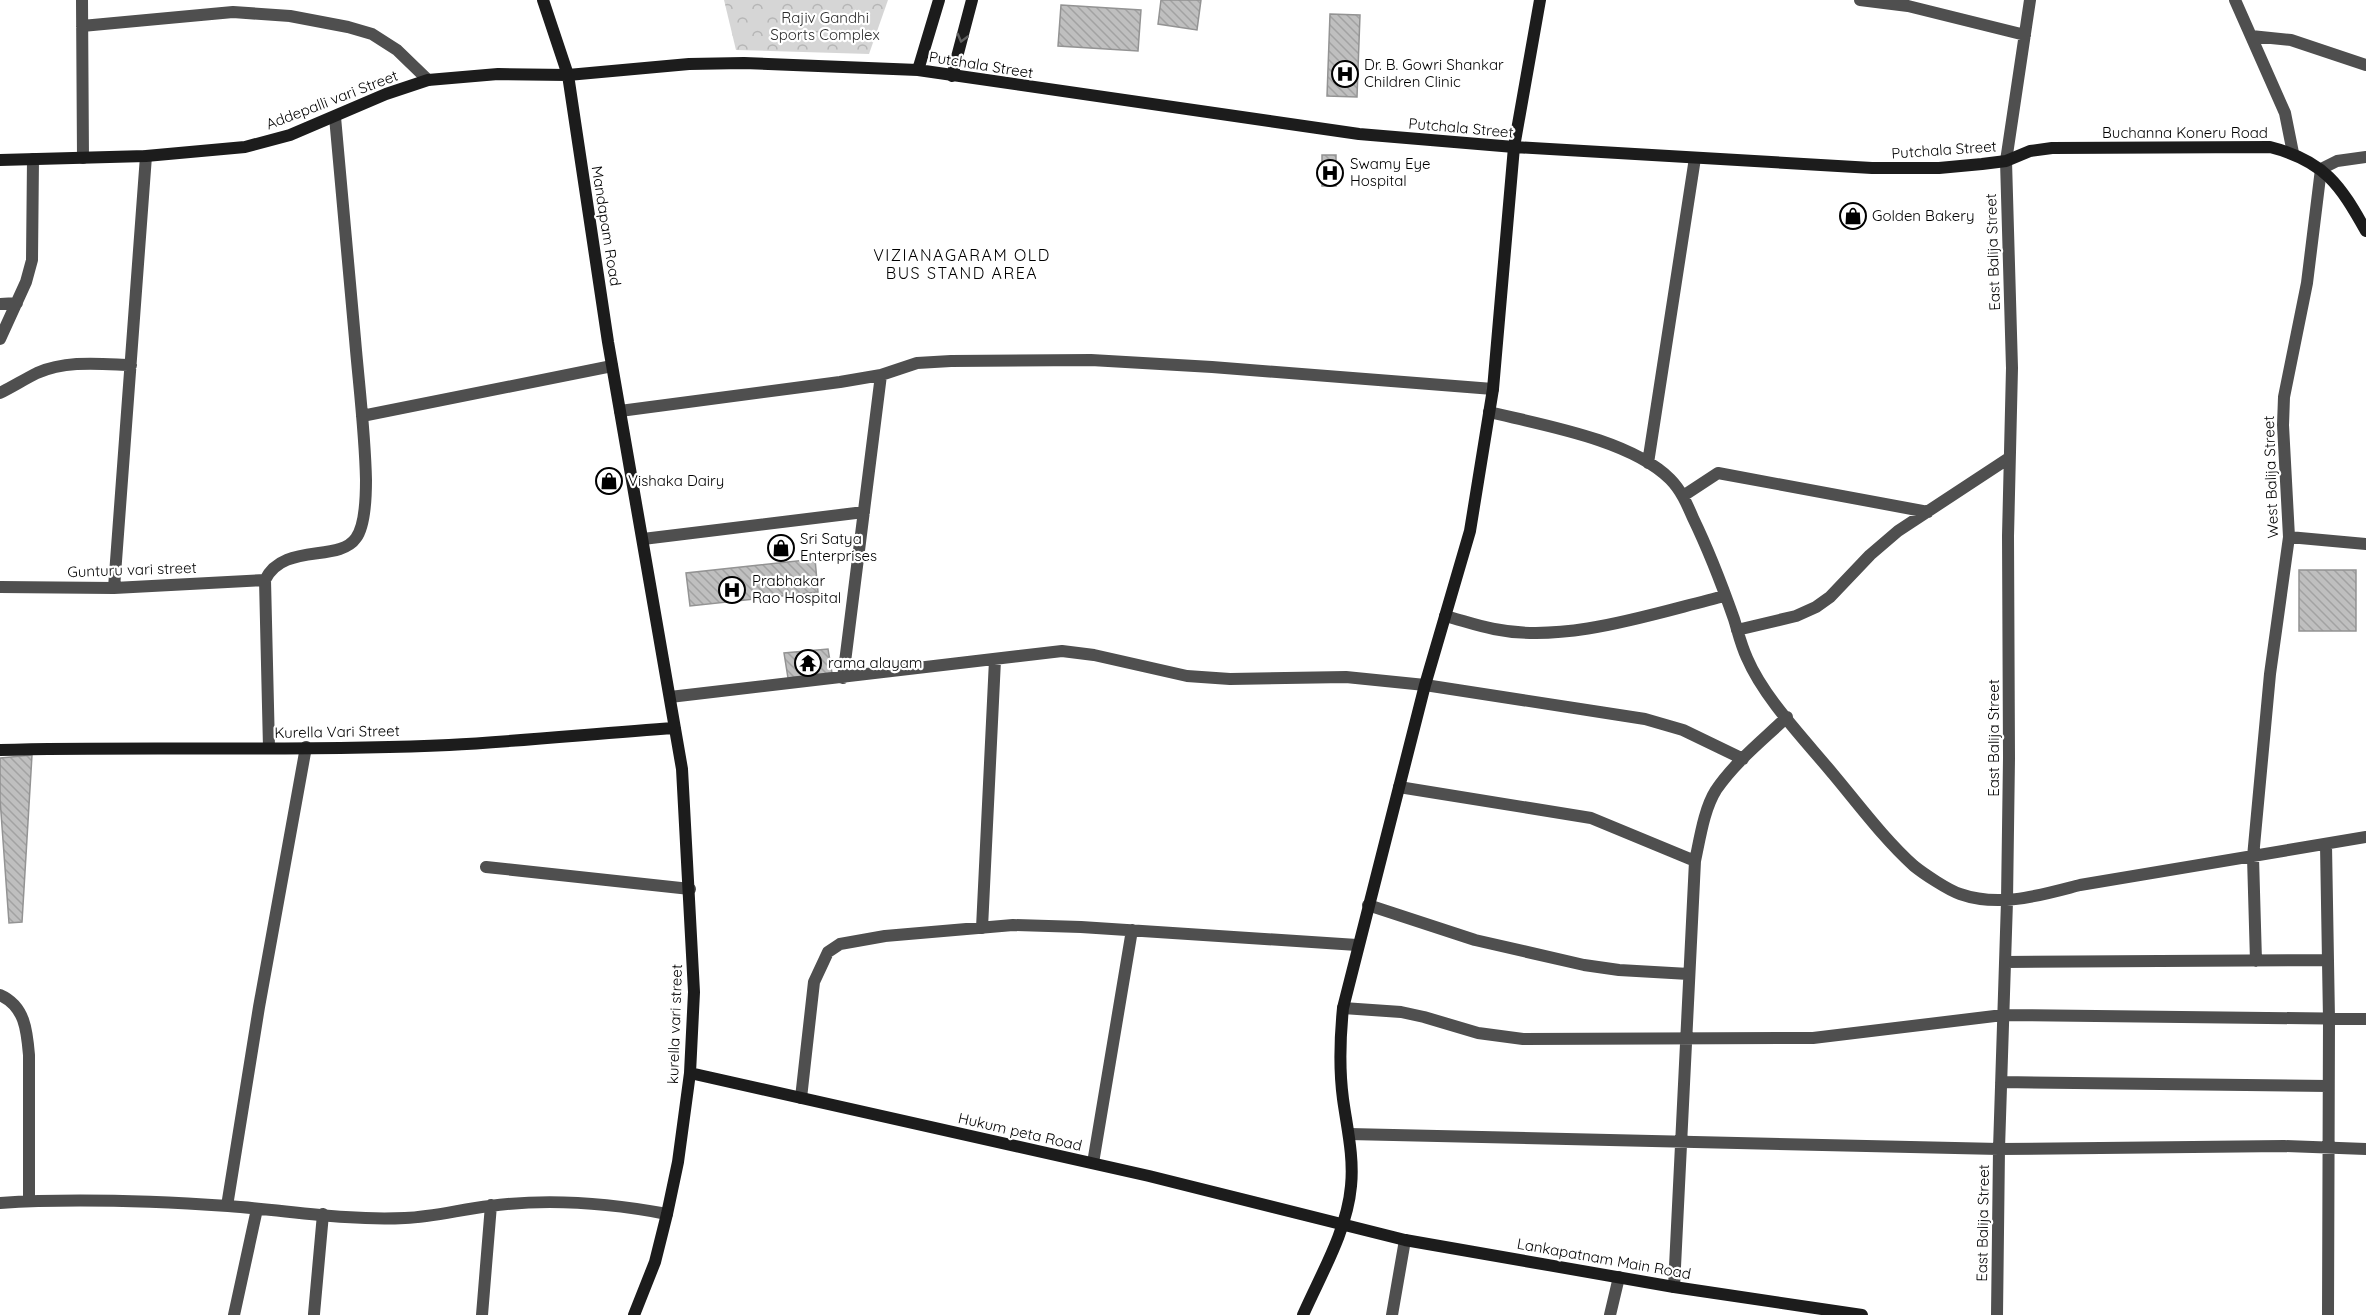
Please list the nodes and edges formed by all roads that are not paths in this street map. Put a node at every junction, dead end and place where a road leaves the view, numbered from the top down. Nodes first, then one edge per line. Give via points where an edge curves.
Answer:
1 (82, 0) edge
2 (543, 0) edge
3 (939, 0) edge
4 (972, 0) edge
5 (1540, 0) edge
6 (1860, 0) edge
7 (2030, 0) edge
8 (2235, 0) edge
9 (82, 26) junction
10 (2025, 35) junction
11 (2252, 36) junction
12 (2366, 65) edge
13 (918, 70) junction
14 (568, 75) junction
15 (952, 76) junction
16 (429, 80) junction
17 (334, 117) junction
18 (1514, 147) junction
19 (2293, 153) junction
20 (146, 156) junction
21 (2366, 157) edge
22 (83, 158) junction
23 (1695, 158) junction
24 (33, 159) junction
25 (0, 160) edge
26 (2006, 161) junction
27 (2321, 169) junction
28 (2366, 231) edge
29 (17, 303) junction
30 (0, 304) edge
31 (0, 339) edge
32 (131, 365) junction
33 (612, 366) junction
34 (881, 375) junction
35 (1493, 389) junction
36 (0, 393) edge
37 (620, 411) junction
38 (1489, 412) junction
39 (362, 416) junction
40 (2009, 458) junction
41 (1648, 463) junction
42 (1683, 496) junction
43 (864, 512) junction
44 (1928, 512) junction
45 (2289, 537) junction
46 (643, 539) junction
47 (2366, 544) edge
48 (265, 580) junction
49 (0, 587) edge
50 (114, 588) junction
51 (1725, 596) junction
52 (1445, 616) junction
53 (1737, 630) junction
54 (995, 660) junction
55 (843, 678) junction
56 (1425, 685) junction
57 (670, 697) junction
58 (1787, 717) junction
59 (675, 728) junction
60 (306, 747) junction
61 (269, 748) junction
62 (0, 750) edge
63 (1743, 759) junction
64 (1399, 787) junction
65 (2366, 837) edge
66 (2326, 845) junction
67 (2253, 857) junction
68 (1695, 861) junction
69 (486, 867) dead end
70 (690, 889) junction
71 (2007, 901) junction
72 (1368, 905) junction
73 (982, 928) junction
74 (1132, 930) junction
75 (1358, 945) junction
76 (2328, 960) junction
77 (2256, 961) junction
78 (2005, 962) junction
79 (1689, 974) junction
80 (0, 995) edge
81 (1343, 1008) junction
82 (2004, 1015) junction
83 (2329, 1019) junction
84 (2366, 1019) edge
85 (1685, 1039) junction
86 (690, 1073) junction
87 (2001, 1082) junction
88 (2328, 1086) junction
89 (801, 1098) junction
90 (1349, 1134) junction
91 (1680, 1143) junction
92 (2327, 1147) junction
93 (1999, 1149) junction
94 (2366, 1149) edge
95 (1093, 1163) junction
96 (29, 1201) junction
97 (0, 1203) edge
98 (491, 1205) junction
99 (227, 1206) junction
100 (257, 1209) junction
101 (323, 1214) junction
102 (667, 1214) junction
103 (1343, 1225) junction
104 (1405, 1240) junction
105 (1619, 1277) junction
106 (1674, 1287) junction
107 (314, 1314) edge
108 (234, 1315) edge
109 (482, 1315) edge
110 (634, 1315) edge
111 (1303, 1315) edge
112 (1392, 1315) edge
113 (1610, 1315) edge
114 (1862, 1315) edge
115 (1997, 1315) edge
116 (2328, 1315) edge

1 - 9 street
2 - 14 street, Mandapam Road
3 - 13 street
4 -> 15 street
5 - 18 street
6 - 10 street via 1908,6
7 - 10 street, East Balija Street
8 - 11 street
9 - 16 street via 234,12 290,16 372,34 397,50
9 - 22 street
10 - 26 street, East Balija Street
11 - 12 street via 2291,40
11 - 19 street via 2285,113
13 - 14 street via 744,63
13 - 15 street, Putchala Street
14 - 16 street, Addepalli vari Street via 498,74
14 - 33 street, Mandapam Road
15 - 18 street, Putchala Street via 1359,134
16 - 17 street, Addepalli vari Street
17 - 20 street, Addepalli vari Street via 290,135 245,147
17 - 39 street
18 - 23 street, Putchala Street
18 - 35 street
19 - 26 street, Buchanna Koneru Road via 2244,146 2052,148 2030,151
19 - 27 street, Buchanna Koneru Road
20 - 22 street, Addepalli vari Street
20 - 32 street
21 - 27 street via 2337,161
22 - 24 street, Addepalli vari Street
23 - 26 street, Putchala Street via 1872,168 1939,168
23 - 41 street
24 - 25 street, Addepalli vari Street
24 - 29 street via 32,260
26 - 40 street, East Balija Street via 2012,368
27 - 28 street, Buchanna Koneru Road via 2344,193
27 - 45 street, West Balija Street via 2307,283 2284,397
29 - 30 street
29 - 31 street
32 - 36 street via 66,366 39,372
32 - 50 street
33 - 37 street, Mandapam Road
33 - 39 street
34 - 35 street via 917,363 1091,360
34 - 37 street
34 - 43 street
35 - 38 street
37 - 46 street, Mandapam Road
38 - 41 street via 1595,440
38 - 52 street via 1470,531
39 - 48 street via 366,482 363,517 356,538 344,547 279,563
40 - 44 street
40 - 71 street, East Balija Street
41 - 42 street via 1672,481
42 - 44 street via 1718,472
42 - 51 street
43 - 46 street
43 - 55 street
44 - 53 street via 1898,531 1816,607
45 - 47 street
45 - 67 street, West Balija Street via 2270,674
46 - 57 street, Mandapam Road
48 - 50 street, Gunturu vari street
48 - 61 street
49 - 50 street, Gunturu vari street
51 - 52 street via 1562,631 1494,630
51 - 53 street
52 - 56 street
53 - 58 street via 1763,686
54 - 55 street
54 - 56 street via 1062,651 1187,676 1346,677
54 - 73 street
55 - 57 street
56 - 63 street via 1645,719 1683,730
56 - 64 street
57 - 59 street, Mandapam Road
58 - 63 street
58 - 71 street via 1887,838 1916,867 1958,894
59 - 60 street, Kurella Vari Street via 448,745
59 - 70 street, kurella vari street via 682,769
60 - 61 street, Kurella Vari Street
60 - 99 street
61 - 62 street, Kurella Vari Street
63 - 68 street via 1715,791
64 - 68 street via 1591,818
64 - 72 street
65 - 66 street
66 - 67 street
66 - 76 street
67 - 71 street
67 - 77 street, West Balija Street
68 - 79 street
69 - 70 street
70 - 86 street, kurella vari street via 694,992
71 - 78 street, East Balija Street
72 - 75 street
72 - 79 street via 1475,940 1584,965
73 - 74 street via 1013,925
73 - 89 street via 885,936 840,944 828,952 814,982
74 - 75 street
74 - 95 street
75 - 81 street
76 - 77 street
76 - 83 street
77 - 78 street
78 - 82 street, East Balija Street
79 - 85 street
80 - 96 street via 18,1007 27,1032
81 - 85 street via 1413,1015 1502,1038
81 - 90 street via 1340,1044
82 - 83 street
82 - 85 street via 1813,1038
82 - 87 street, East Balija Street
83 - 84 street
83 - 88 street
85 - 91 street
86 - 89 street, Hukum peta Road
86 - 102 street, kurella vari street
87 - 88 street
87 - 93 street, East Balija Street
88 - 92 street
89 - 95 street, Hukum peta Road
90 - 91 street
90 - 103 street via 1351,1186
91 - 93 street
91 - 106 street
92 - 93 street
92 - 94 street
92 - 116 street
93 - 115 street, East Balija Street
95 - 103 street, Hukum peta Road
96 - 97 street
96 - 99 street
98 - 101 street via 405,1218
98 - 102 street via 616,1204
98 - 109 street
99 - 100 street
100 - 101 street
100 - 108 street
101 - 107 street
102 - 110 street, kurella vari street via 655,1262
103 - 104 street, Lankapatnam Main Road
103 - 111 street
104 - 105 street, Lankapatnam Main Road
104 - 112 street
105 - 106 street, Lankapatnam Main Road
105 - 113 street
106 - 114 street, Lankapatnam Main Road

